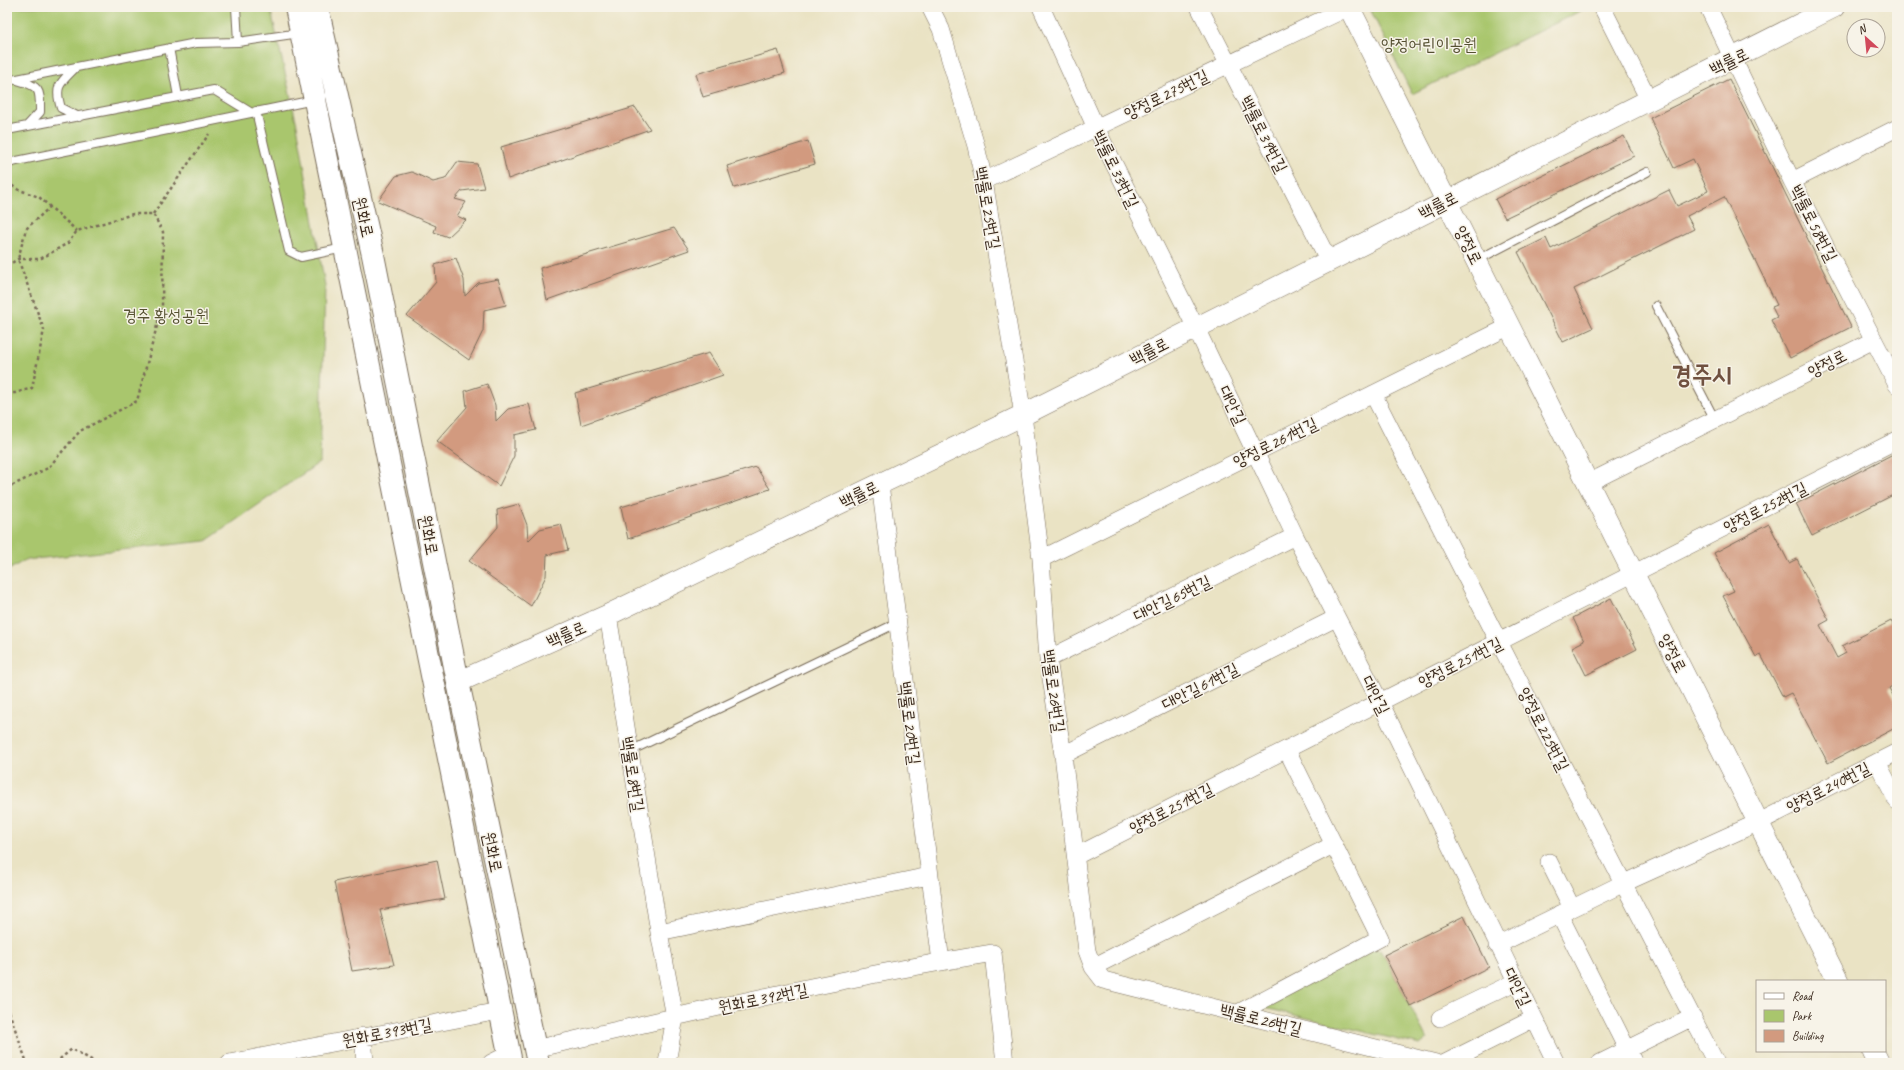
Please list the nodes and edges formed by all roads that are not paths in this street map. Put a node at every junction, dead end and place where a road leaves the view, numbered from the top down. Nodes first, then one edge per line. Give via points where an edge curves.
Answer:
1 (236, 7) edge
2 (296, 7) edge
3 (317, 7) edge
4 (930, 7) edge
5 (1041, 7) edge
6 (1199, 7) edge
7 (1349, 7) edge
8 (1602, 7) edge
9 (1708, 7) edge
10 (1834, 7) edge
11 (301, 33) junction
12 (238, 42) junction
13 (169, 48) junction
14 (1733, 59) junction
15 (1229, 64) junction
16 (76, 67) junction
17 (11, 80) edge
18 (178, 96) junction
19 (314, 100) junction
20 (1649, 100) junction
21 (253, 111) junction
22 (79, 117) junction
23 (27, 126) junction
24 (1096, 128) junction
25 (7, 130) edge
26 (1895, 133) edge
27 (7, 163) edge
28 (1647, 172) dead end
29 (984, 181) junction
30 (1792, 181) junction
31 (1447, 200) junction
32 (346, 247) junction
33 (1476, 260) junction
34 (1329, 261) junction
35 (1656, 306) dead end
36 (1510, 326) junction
37 (1196, 328) junction
38 (1874, 340) junction
39 (1897, 385) edge
40 (1373, 394) junction
41 (1023, 415) junction
42 (1715, 420) junction
43 (1897, 440) edge
44 (1256, 452) junction
45 (1588, 483) junction
46 (880, 484) junction
47 (1295, 536) junction
48 (1041, 559) junction
49 (1633, 574) junction
50 (608, 615) junction
51 (1336, 618) junction
52 (897, 623) junction
53 (1499, 642) junction
54 (1048, 659) junction
55 (458, 682) junction
56 (435, 693) junction
57 (1380, 702) junction
58 (1287, 750) junction
59 (630, 751) junction
60 (1897, 752) edge
61 (1063, 755) junction
62 (1877, 762) junction
63 (1897, 801) edge
64 (1759, 822) junction
65 (1333, 845) junction
66 (1076, 856) junction
67 (1549, 862) dead end
68 (929, 876) junction
69 (1624, 883) junction
70 (1566, 911) junction
71 (659, 932) junction
72 (1497, 945) junction
73 (941, 962) junction
74 (1093, 967) junction
75 (1838, 980) edge
76 (1515, 982) junction
77 (499, 1011) junction
78 (1238, 1013) junction
79 (675, 1017) junction
80 (1693, 1017) junction
81 (1440, 1018) dead end
82 (1533, 1019) junction
83 (363, 1036) junction
84 (1874, 1052) edge
85 (308, 1056) edge
86 (536, 1056) edge
87 (1631, 1056) edge
88 (504, 1060) edge
89 (228, 1063) edge
90 (365, 1063) edge
91 (667, 1063) edge
92 (1004, 1063) edge
93 (1436, 1063) edge
94 (1445, 1063) edge
95 (1556, 1063) edge
96 (1600, 1063) edge
97 (1716, 1063) edge
98 (1879, 1063) edge

1 - 12 lane
2 - 11 main road, 원화로
3 - 55 main road, 원화로 via 373,255
4 - 29 street, 백률로25번길 via 941,29
5 - 24 street, 백률로33번길
6 - 15 street, 백률로39번길
7 - 15 street, 양정로275번길
7 - 31 street, 양정로
8 - 20 street
9 - 14 street, 백률로58번길
10 - 14 street, 백률로
11 - 12 lane
11 - 19 main road, 원화로
12 - 13 lane via 196,43
13 - 16 lane
13 - 18 lane
14 - 20 street, 백률로
14 - 30 street, 백률로58번길
15 - 24 street, 양정로275번길
15 - 34 street, 백률로39번길
16 - 17 lane
16 - 22 lane via 62,80 57,94 61,108
17 - 23 lane via 33,85 40,93 40,112
18 - 21 lane via 214,90
18 - 22 lane
19 - 21 lane
19 - 32 main road, 원화로
20 - 31 street, 백률로
21 - 27 lane
21 - 32 lane via 289,251 300,257
22 - 23 lane
23 - 25 lane
24 - 29 street, 양정로275번길
24 - 37 street, 백률로33번길
26 - 30 street
28 - 33 lane
29 - 41 street, 백률로25번길
30 - 38 street, 백률로58번길
31 - 33 street, 양정로
31 - 34 street, 백률로
32 - 56 main road, 원화로
33 - 36 street, 양정로
34 - 37 street, 백률로
35 - 42 lane
36 - 40 street, 양정로261번길
36 - 45 street, 양정로
37 - 41 street, 백률로
37 - 44 street, 대안길
38 - 39 street, 백률로58번길
38 - 42 street, 양정로
40 - 44 street, 양정로261번길
40 - 53 street, 양정로225번길
41 - 46 street, 백률로
41 - 48 street, 백률로26번길
42 - 45 street, 양정로
43 - 49 street, 양정로252번길
44 - 47 street, 대안길
44 - 48 street, 양정로261번길
45 - 49 street, 양정로
46 - 50 street, 백률로
46 - 52 street, 백률로20번길
47 - 51 street, 대안길
47 - 54 street, 대안길65번길
48 - 54 street, 백률로26번길
49 - 53 street, 양정로251번길
49 - 64 street, 양정로
50 - 55 street, 백률로
50 - 59 street, 백률로8번길
51 - 57 street, 대안길
51 - 61 street, 대안길61번길
52 - 59 lane
52 - 68 street, 백률로20번길
53 - 57 street, 양정로251번길
53 - 69 street, 양정로225번길
54 - 61 street, 백률로26번길
55 - 56 main road
55 - 86 main road, 원화로
56 - 77 main road, 원화로
57 - 58 street, 양정로251번길
57 - 72 street, 대안길
58 - 65 street
58 - 66 street, 양정로251번길
59 - 71 street, 백률로8번길
60 - 62 street, 양정로240번길
61 - 66 street, 백률로26번길
62 - 63 street
62 - 64 street, 양정로240번길
64 - 69 street
64 - 75 street, 양정로
65 - 74 street
65 - 78 street via 1380,938
66 - 74 street, 백률로26번길 via 1087,950
67 - 70 street
68 - 71 street
68 - 73 street, 백률로20번길
69 - 70 street
69 - 80 street, 양정로225번길
70 - 72 street
70 - 87 street
71 - 79 street, 백률로8번길
72 - 76 street, 대안길
73 - 79 street, 원화로392번길
73 - 92 street, 원화로392번길 via 993,953
74 - 78 street, 백률로26번길 via 1103,980
76 - 81 street
76 - 82 street, 대안길
77 - 83 street, 원화로393번길
77 - 88 main road, 원화로
78 - 93 street, 백률로26번길
79 - 86 street, 원화로392번길
79 - 91 street
80 - 87 street
80 - 97 street, 양정로225번길
82 - 94 street
82 - 95 street, 대안길
83 - 85 street, 원화로393번길
83 - 90 street
84 - 98 street
85 - 89 street, 원화로393번길
86 - 88 main road
87 - 96 street

